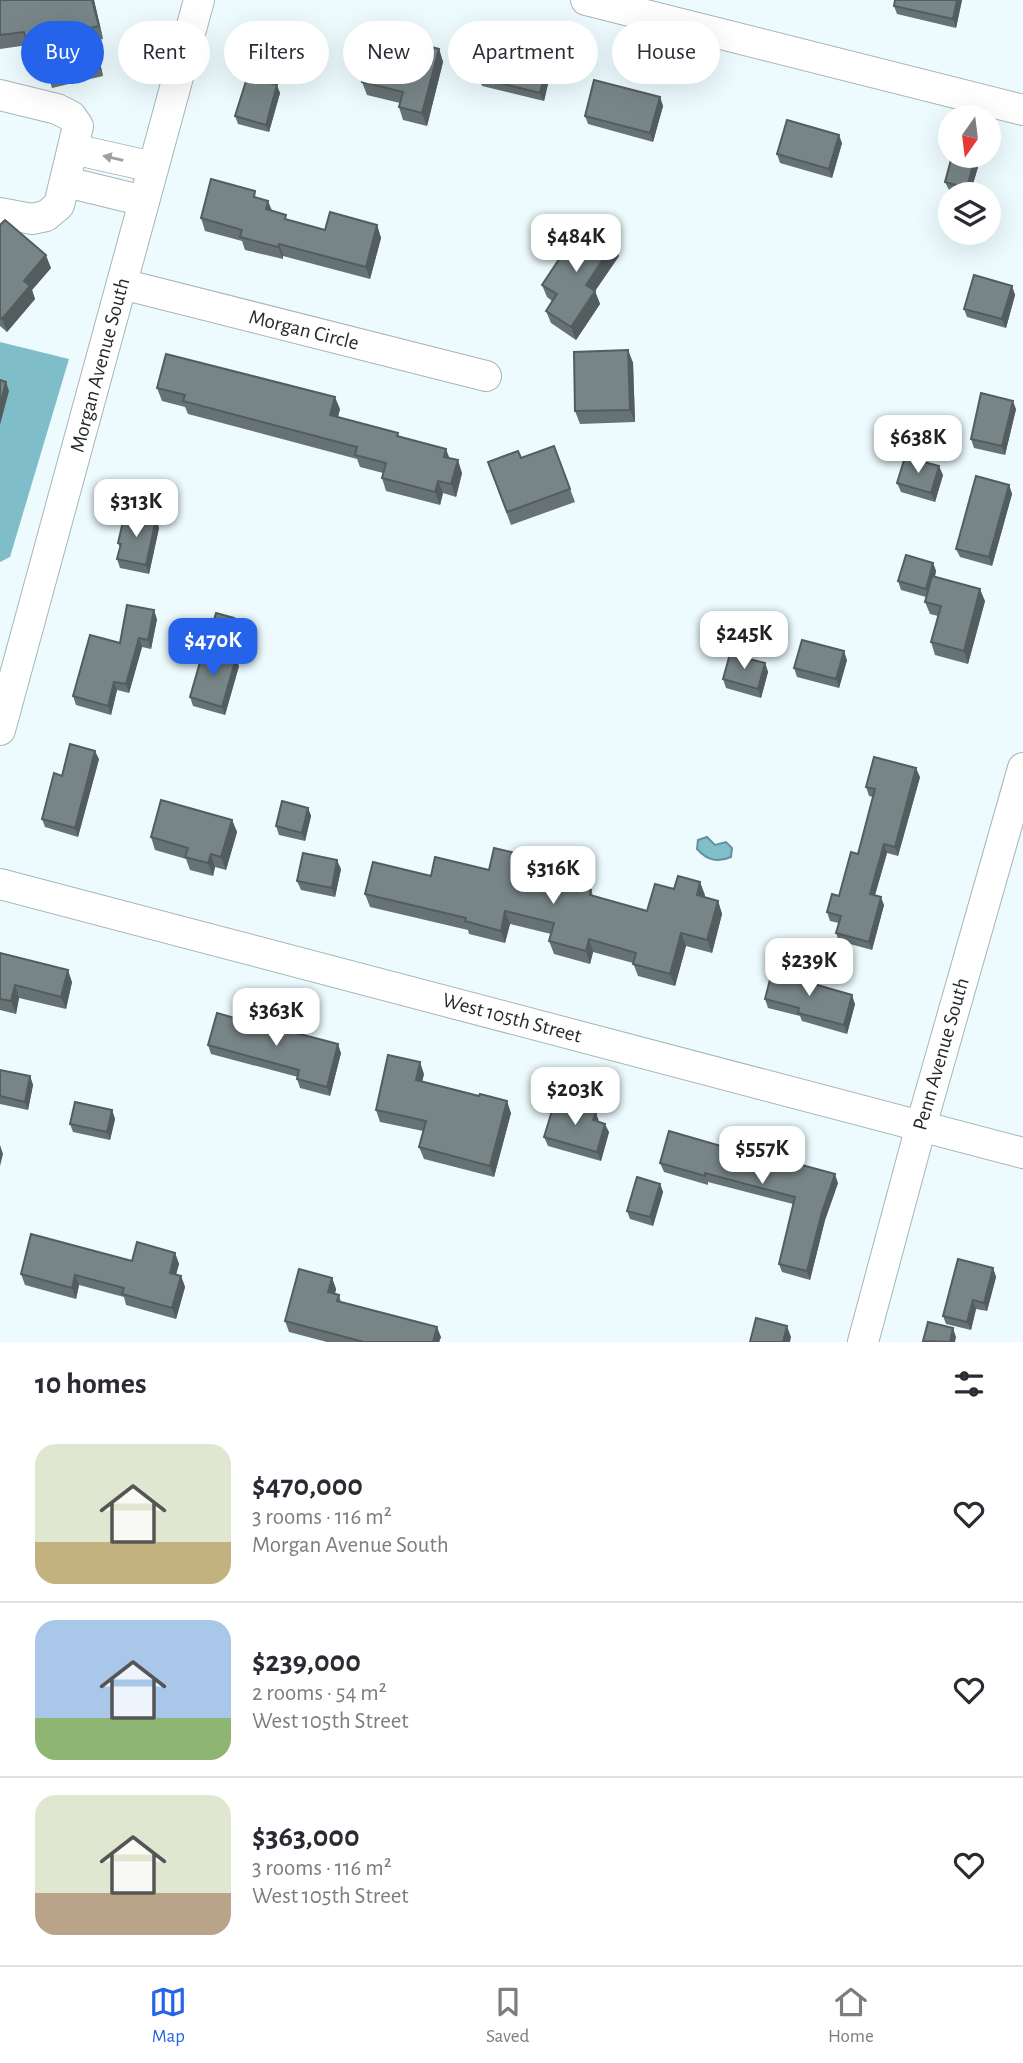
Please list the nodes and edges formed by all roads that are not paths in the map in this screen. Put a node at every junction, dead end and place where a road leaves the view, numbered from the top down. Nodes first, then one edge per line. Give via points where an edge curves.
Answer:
1 (199, 0) edge
2 (586, 0) edge
3 (0, 95) edge
4 (1023, 110) edge
5 (73, 149) junction
6 (153, 167) junction
7 (66, 182) junction
8 (144, 201) junction
9 (0, 213) edge
10 (121, 284) junction
11 (486, 376) dead end
12 (0, 730) edge
13 (1023, 768) edge
14 (0, 884) edge
15 (921, 1126) junction
16 (1023, 1153) edge
17 (863, 1342) edge

1 - 6 street, Morgan Avenue South
2 - 4 street
3 - 5 street via 71,117 78,126
6 -> 5 street
5 - 7 street
6 - 8 street, Morgan Avenue South
7 - 8 street
7 - 9 street via 59,205 46,216 32,219
8 - 10 street, Morgan Avenue South
10 - 11 street, Morgan Circle
10 - 12 street, Morgan Avenue South
13 - 15 street, Penn Avenue South
14 - 15 street, West 105th Street
15 - 16 street, West 105th Street
15 - 17 street, Penn Avenue South

